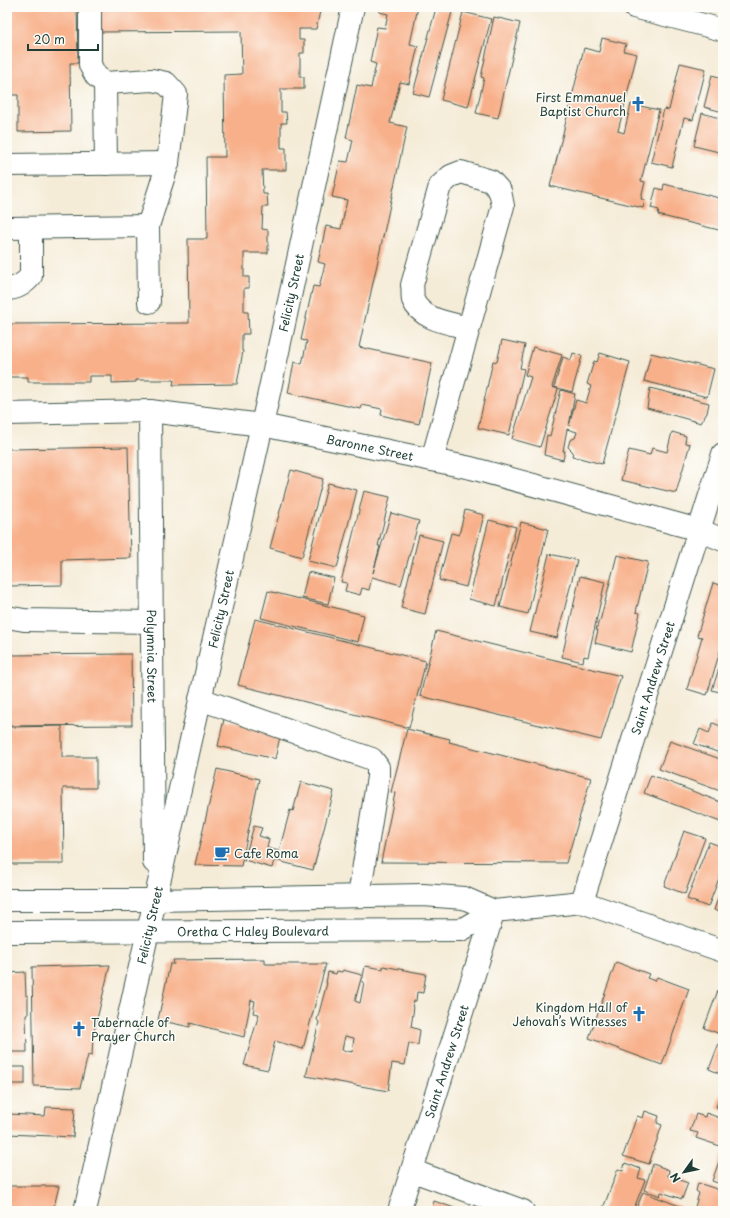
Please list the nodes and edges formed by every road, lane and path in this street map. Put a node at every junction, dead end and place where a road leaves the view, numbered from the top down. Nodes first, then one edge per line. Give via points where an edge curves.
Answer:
1 (90, 7) edge
2 (353, 7) edge
3 (634, 7) edge
4 (723, 30) edge
5 (105, 83) junction
6 (168, 163) junction
7 (106, 164) junction
8 (7, 165) edge
9 (148, 226) junction
10 (7, 228) edge
11 (31, 228) junction
12 (7, 289) edge
13 (149, 302) dead end
14 (468, 328) junction
15 (150, 411) junction
16 (7, 414) edge
17 (262, 425) junction
18 (723, 454) edge
19 (432, 460) junction
20 (699, 530) junction
21 (723, 540) edge
22 (7, 617) edge
23 (152, 622) junction
24 (200, 699) junction
25 (358, 896) junction
26 (7, 900) edge
27 (155, 900) junction
28 (582, 902) junction
29 (494, 911) junction
30 (148, 931) junction
31 (7, 932) edge
32 (723, 951) edge
33 (413, 1170) junction
34 (86, 1211) edge
35 (399, 1211) edge
36 (523, 1211) edge

1 - 5 street via 90,65 96,76
2 - 17 street, Felicity Street
3 - 4 street
5 - 6 street via 152,80 166,83 176,94
5 - 7 street
6 - 7 street
6 - 9 street
7 - 8 street
9 - 11 street
9 - 13 street
10 - 11 street
11 - 12 street via 31,276 24,284
14 - 14 street via 502,206 500,191 491,181 461,172 451,176 440,186 412,284 413,300 421,311 436,319
14 - 19 street
15 - 16 street, Baronne Street
15 - 17 street, Baronne Street
15 - 23 street, Polymnia Street
17 - 19 street, Baronne Street
17 - 24 street, Felicity Street
18 - 20 street, Saint Andrew Street
19 - 20 street, Baronne Street via 472,468
20 - 21 street, Baronne Street
20 - 28 street, Saint Andrew Street
22 - 23 street via 24,620
23 - 27 street, Polymnia Street
24 - 25 street via 372,759 378,767 378,777
24 - 27 street, Felicity Street
25 - 27 street, Oretha C Haley Boulevard
25 - 29 street, Oretha C Haley Boulevard via 423,895 464,898
26 - 27 street, Oretha C Haley Boulevard
27 - 30 street, Felicity Street
28 - 29 street, Oretha C Haley Boulevard
28 - 32 street, Oretha C Haley Boulevard
29 - 30 street, Oretha C Haley Boulevard via 461,930
29 - 33 street, Saint Andrew Street
30 - 31 street, Oretha C Haley Boulevard
30 - 34 street, Felicity Street
33 - 35 street, Saint Andrew Street
33 - 36 street

